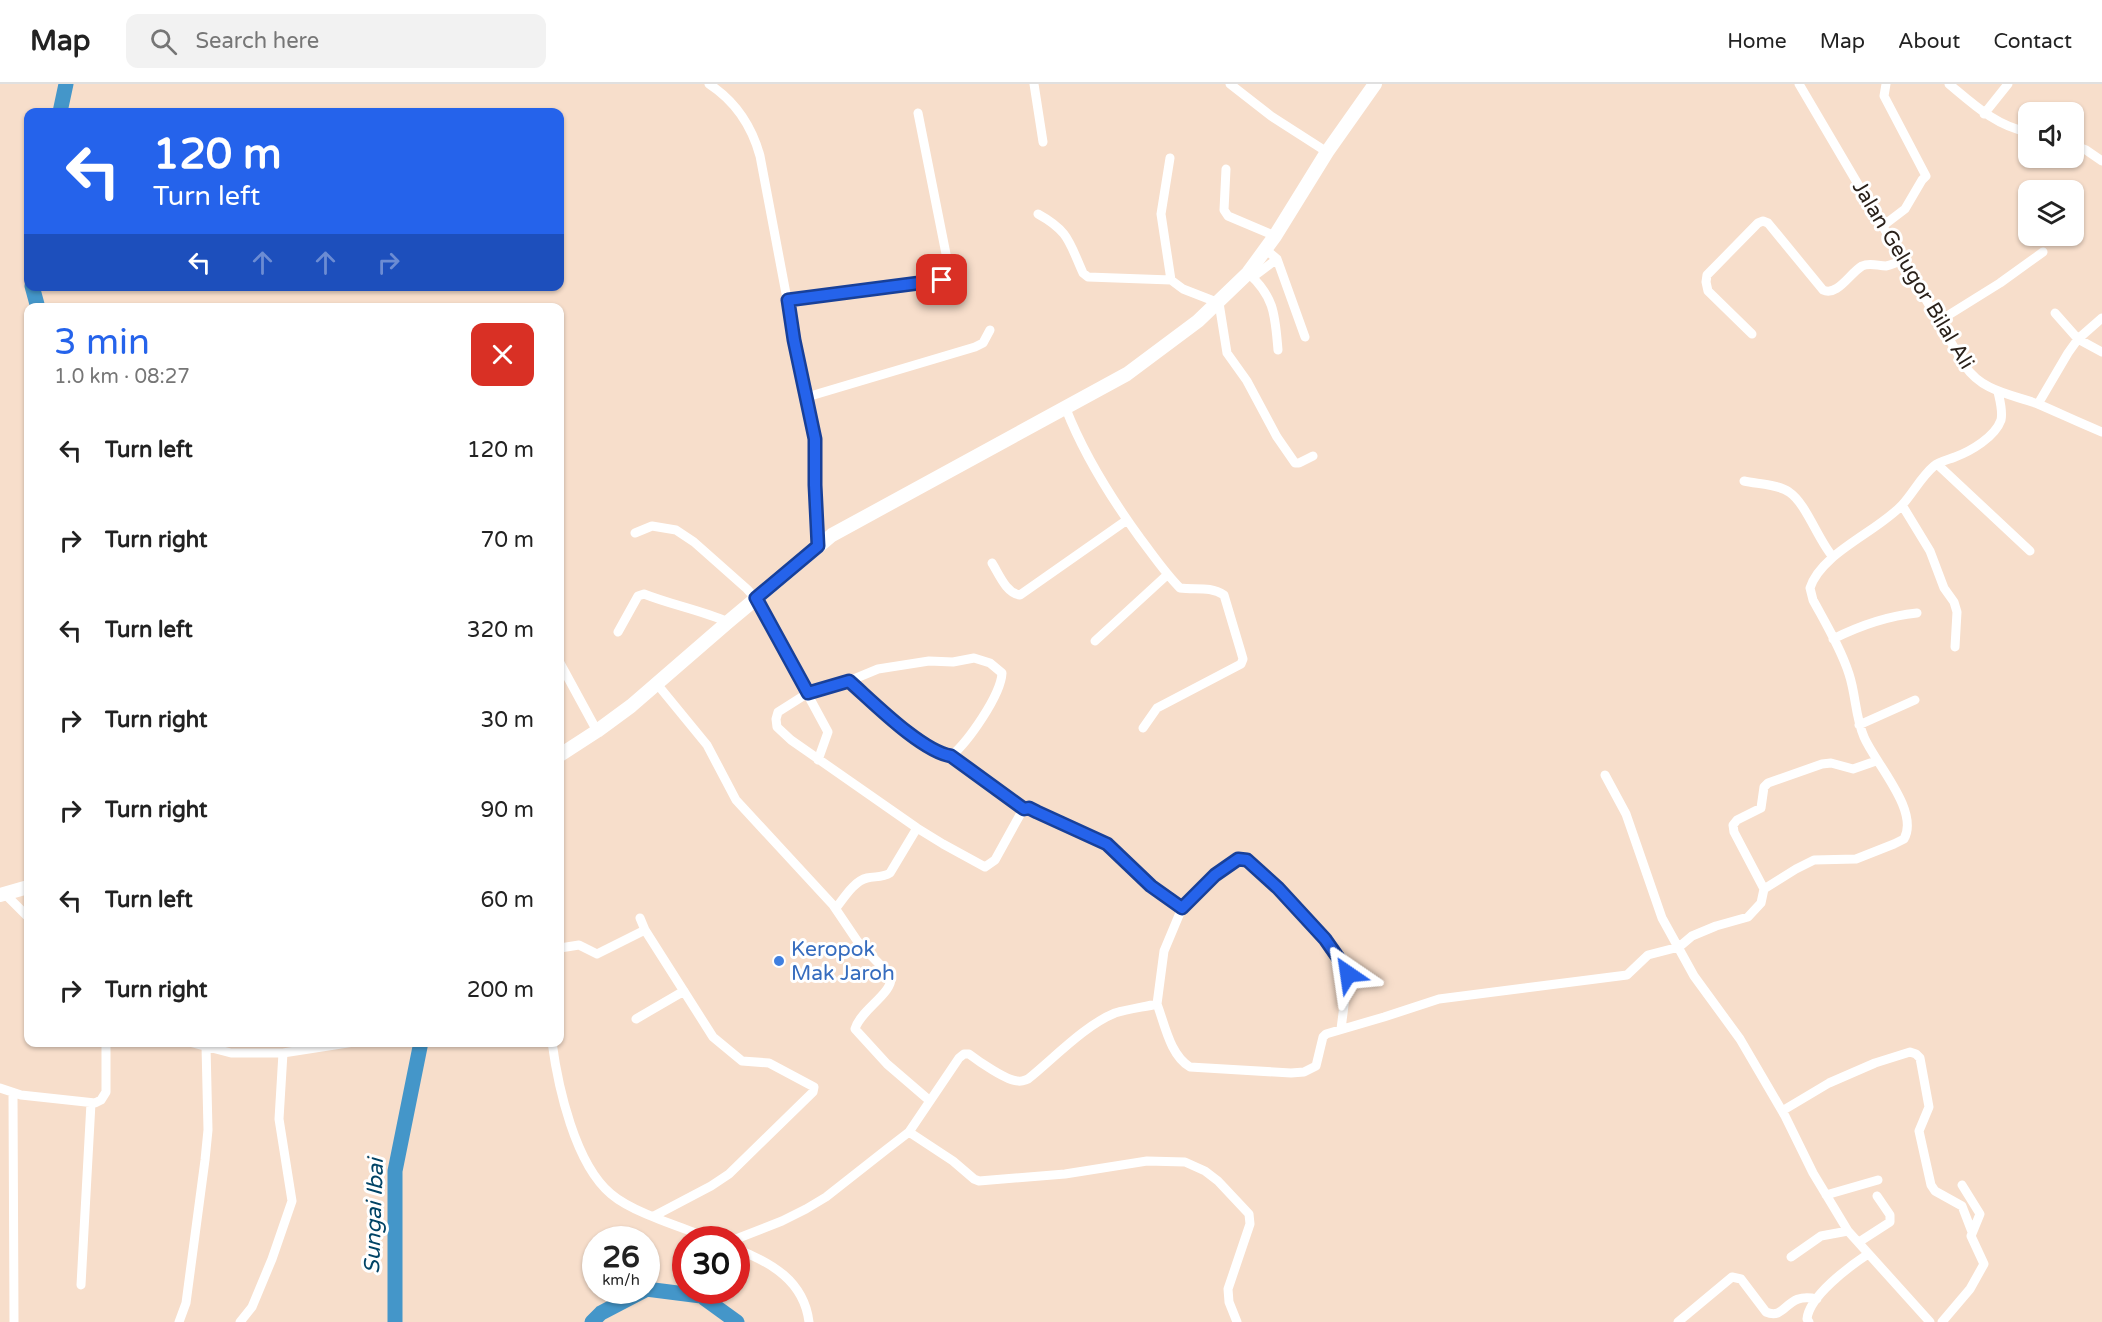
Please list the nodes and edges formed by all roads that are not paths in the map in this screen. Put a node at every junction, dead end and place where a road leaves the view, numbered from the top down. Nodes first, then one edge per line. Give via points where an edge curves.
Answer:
1 (709, 84) edge
2 (1034, 84) edge
3 (1230, 84) edge
4 (1799, 84) edge
5 (1886, 84) edge
6 (1949, 84) edge
7 (2008, 84) edge
8 (1372, 85) edge
9 (918, 113) dead end
10 (1984, 114) junction
11 (2018, 129) edge
12 (1043, 142) dead end
13 (2084, 149) edge
14 (1327, 152) junction
15 (1170, 158) dead end
16 (2102, 161) edge
17 (1226, 170) dead end
18 (1038, 214) dead end
19 (1886, 223) junction
20 (1275, 236) junction
21 (1266, 249) junction
22 (2043, 252) dead end
23 (1277, 259) junction
24 (1904, 259) junction
25 (1250, 275) junction
26 (1171, 280) junction
27 (788, 300) junction
28 (1219, 303) junction
29 (2055, 313) dead end
30 (2102, 318) edge
31 (1941, 320) junction
32 (990, 330) dead end
33 (1752, 333) dead end
34 (1305, 337) dead end
35 (2078, 339) junction
36 (1278, 350) dead end
37 (2102, 352) edge
38 (1998, 392) junction
39 (807, 397) junction
40 (2041, 400) junction
41 (1066, 409) junction
42 (2102, 432) edge
43 (1313, 456) dead end
44 (1937, 464) junction
45 (1744, 481) dead end
46 (1902, 505) junction
47 (1127, 520) junction
48 (635, 533) dead end
49 (818, 546) junction
50 (2030, 551) dead end
51 (1833, 557) junction
52 (992, 563) dead end
53 (1167, 575) junction
54 (756, 598) junction
55 (1917, 613) dead end
56 (728, 622) junction
57 (618, 632) dead end
58 (1833, 639) junction
59 (1095, 641) dead end
60 (1956, 647) dead end
61 (564, 670) edge
62 (849, 681) junction
63 (657, 684) junction
64 (808, 693) junction
65 (1915, 700) dead end
66 (1860, 725) junction
67 (1143, 728) dead end
68 (597, 731) junction
69 (564, 752) edge
70 (951, 756) junction
71 (818, 760) junction
72 (1876, 761) junction
73 (1605, 775) dead end
74 (1024, 809) junction
75 (917, 828) junction
76 (24, 888) edge
77 (1764, 889) junction
78 (2, 894) edge
79 (836, 908) junction
80 (1182, 908) junction
81 (24, 913) edge
82 (639, 918) dead end
83 (645, 930) junction
84 (564, 947) edge
85 (1679, 947) junction
86 (684, 991) junction
87 (1157, 1004) junction
88 (636, 1019) dead end
89 (1341, 1029) junction
90 (106, 1047) edge
91 (206, 1047) edge
92 (210, 1047) edge
93 (322, 1047) edge
94 (553, 1047) edge
95 (283, 1053) junction
96 (0, 1088) edge
97 (14, 1093) junction
98 (930, 1101) junction
99 (91, 1103) junction
100 (1782, 1112) junction
101 (909, 1132) junction
102 (1878, 1180) dead end
103 (1962, 1185) dead end
104 (1826, 1195) junction
105 (1877, 1196) dead end
106 (654, 1216) junction
107 (679, 1226) edge
108 (1848, 1231) junction
109 (1972, 1232) junction
110 (750, 1234) edge
111 (1859, 1242) junction
112 (1868, 1254) junction
113 (750, 1255) edge
114 (1791, 1257) dead end
115 (81, 1285) dead end
116 (1816, 1299) junction
117 (1772, 1318) edge
118 (14, 1322) edge
119 (179, 1322) edge
120 (240, 1322) edge
121 (808, 1322) edge
122 (1237, 1322) edge
123 (1678, 1322) edge
124 (1809, 1322) edge
125 (1930, 1322) edge
126 (1942, 1322) edge

1 - 27 street via 729,100 755,139
2 - 12 street
3 - 14 street
4 - 19 street, Jalan Gelugor Bilal Ali
5 - 19 street via 1884,96 1926,176 1905,209
6 - 10 street
7 - 10 street
8 - 14 main road
9 - 27 street via 948,264 945,278
10 - 11 street
13 - 16 street
14 - 20 main road
15 - 26 street via 1161,214
17 - 20 street via 1224,210 1228,216
18 - 26 street via 1064,232 1088,278
19 - 24 street, Jalan Gelugor Bilal Ali
20 - 21 main road
21 - 23 street
21 - 25 main road
22 - 31 street
23 - 25 street
23 - 34 street
24 - 31 street, Jalan Gelugor Bilal Ali
24 - 33 street via 1890,266 1868,264 1827,292 1768,223 1758,223 1707,275 1706,282 1708,291
25 - 28 main road
25 - 36 street via 1269,295
26 - 28 street
27 - 39 street
28 - 41 main road via 1127,374
28 - 43 street via 1227,353 1280,442 1295,463
29 - 35 street
30 - 35 street
31 - 38 street, Jalan Gelugor Bilal Ali via 1969,372
32 - 39 street via 983,343 975,347
35 - 37 street
35 - 40 street
38 - 40 street, Jalan Gelugor Bilal Ali
38 - 44 street via 2002,411 1997,427 1975,446
39 - 49 street via 815,439
40 - 42 street, Jalan Gelugor Bilal Ali
41 - 47 street via 1083,447
41 - 49 main road
44 - 46 street
44 - 50 street
45 - 51 street via 1790,492
46 - 51 street
46 - 60 street via 1954,602
47 - 52 street via 1020,595 1013,594
47 - 53 street
48 - 54 street via 664,526 685,534
49 - 54 main road
51 - 58 street via 1810,588
53 - 59 street
53 - 67 street via 1180,588 1209,589 1224,595 1243,659 1241,664 1157,708
54 - 56 main road
54 - 64 street
55 - 58 street via 1887,617
56 - 57 street via 644,594 638,596
56 - 63 main road
58 - 66 street via 1851,679
61 - 68 street
62 - 64 street
62 - 70 street via 908,734
62 - 70 street via 878,669 928,661 974,658 990,663 1002,673 1002,681 978,724
63 - 68 main road
63 - 79 street via 713,753 736,801
64 - 71 street via 828,732
64 - 71 street via 778,712 777,727
65 - 66 street
66 - 72 street
68 - 69 main road
70 - 74 street
71 - 75 street
72 - 77 street via 1898,791 1908,826 1904,839 1856,859 1814,860
72 - 77 street via 1853,769 1822,764 1764,787 1761,808 1733,825
73 - 85 street via 1626,814 1662,918
74 - 75 street via 995,860 985,867
74 - 80 street via 1107,844 1151,886
75 - 79 street via 890,873 864,879
76 - 78 main road
77 - 85 street via 1761,903 1748,917 1702,931
78 - 81 street
79 - 98 street via 858,942 892,980 855,1029 886,1064
80 - 87 street via 1164,951
80 - 89 street via 1215,875 1238,859 1247,860 1325,939 1346,969
82 - 83 street
83 - 84 street via 597,954 579,945
83 - 86 street
85 - 89 street via 1648,955 1627,975 1439,999
85 - 100 street via 1694,976 1740,1039
86 - 88 street
86 - 106 street via 713,1037 738,1058 749,1063 769,1063 813,1085 813,1092 729,1174
87 - 89 street via 1175,1052 1190,1067 1201,1069 1304,1072 1316,1065 1323,1037
87 - 98 street via 1104,1020 1022,1081 1017,1082 964,1054
90 - 99 street via 106,1092 99,1102
91 - 119 street via 206,1160 186,1303
92 - 95 street via 231,1053
93 - 95 street
94 - 106 street via 568,1116 594,1173 610,1194
95 - 120 street via 279,1119 292,1201 252,1307
96 - 97 street
97 - 99 street
97 - 118 street
98 - 101 street
99 - 115 street
100 - 104 street
100 - 109 street via 1829,1083 1875,1063 1910,1052 1916,1054 1929,1107 1919,1131 1931,1185 1962,1206
101 - 110 street via 826,1197
101 - 122 street via 979,1181 1065,1174 1147,1161 1185,1162 1205,1171 1249,1214 1250,1224 1228,1289
102 - 104 street
103 - 109 street via 1980,1214
104 - 108 street
105 - 111 street via 1890,1215 1890,1222
106 - 107 street
108 - 111 street
108 - 114 street via 1821,1236
109 - 126 street via 1983,1269
111 - 112 street
112 - 116 street
112 - 125 street
113 - 121 street via 765,1261 795,1285
116 - 117 street via 1795,1299
116 - 124 street via 1808,1311
117 - 123 street via 1741,1279 1732,1277

